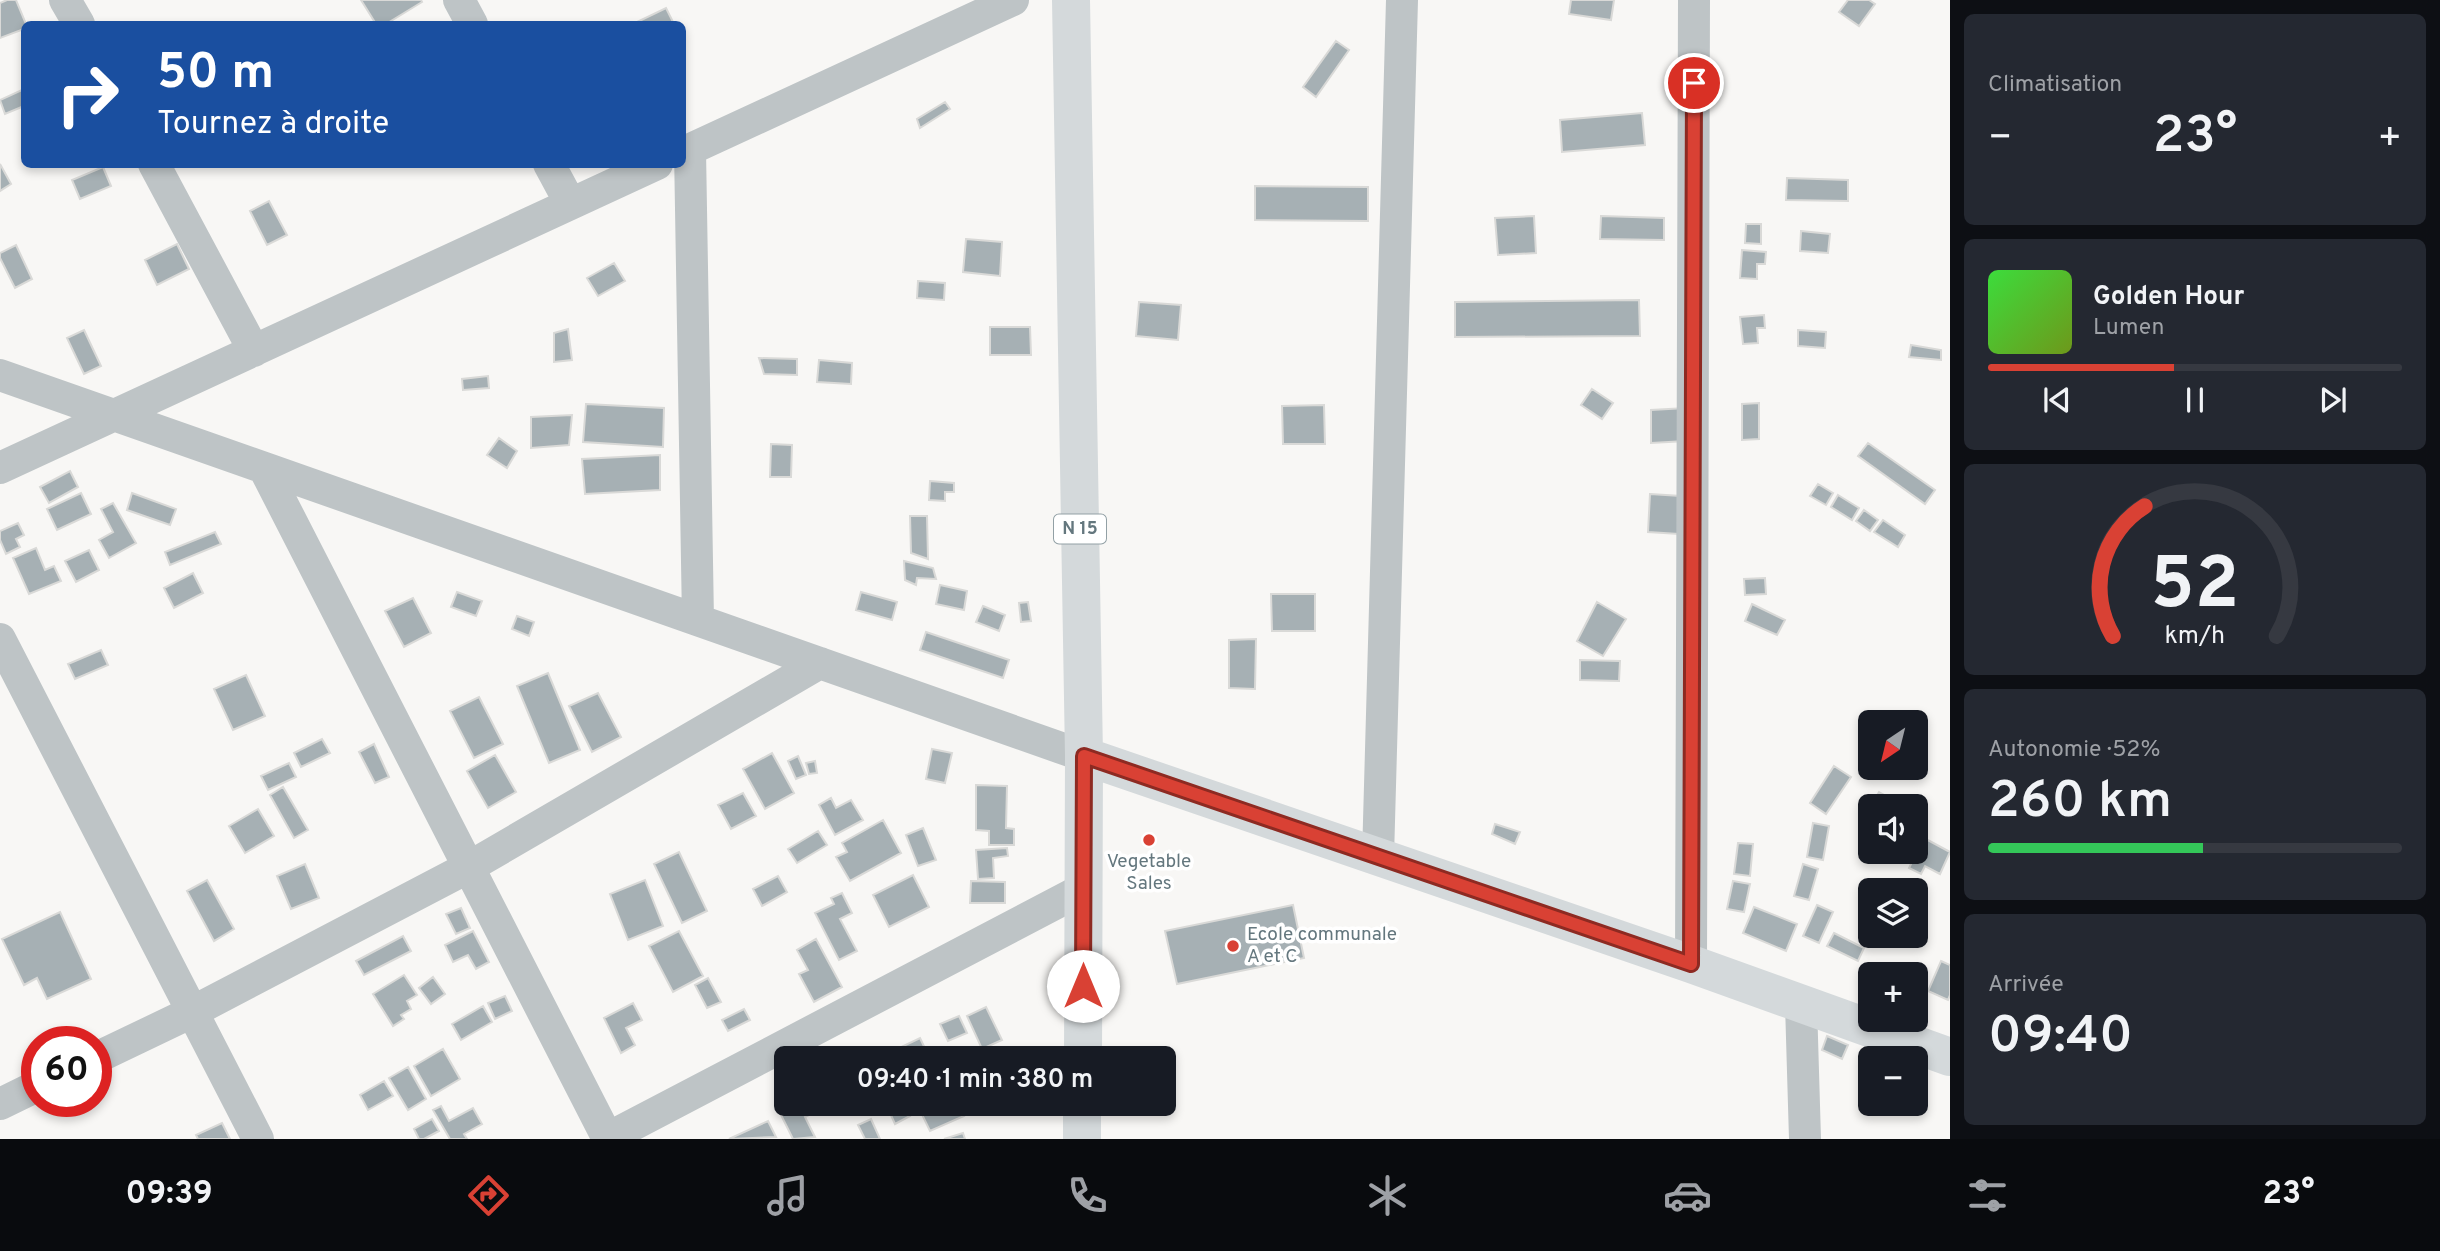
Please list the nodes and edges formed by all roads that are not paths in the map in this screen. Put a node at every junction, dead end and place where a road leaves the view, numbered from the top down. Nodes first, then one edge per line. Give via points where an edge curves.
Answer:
1 (65, 0) edge
2 (459, 0) edge
3 (1013, 0) edge
4 (1071, 0) edge
5 (1402, 0) edge
6 (1695, 0) edge
7 (77, 21) edge
8 (470, 21) edge
9 (686, 152) edge
10 (155, 168) edge
11 (551, 168) edge
12 (648, 168) edge
13 (570, 203) junction
14 (254, 352) junction
15 (0, 375) edge
16 (115, 415) junction
17 (0, 468) edge
18 (264, 468) junction
19 (698, 620) junction
20 (0, 639) edge
21 (820, 663) junction
22 (1084, 756) junction
23 (1378, 857) junction
24 (469, 867) junction
25 (1083, 889) junction
26 (1691, 964) junction
27 (1801, 1004) junction
28 (192, 1012) junction
29 (1083, 1046) edge
30 (112, 1050) edge
31 (1950, 1056) edge
32 (21, 1094) edge
33 (0, 1104) edge
34 (1083, 1116) edge
35 (258, 1139) edge
36 (607, 1139) edge
37 (1082, 1139) edge
38 (1805, 1139) edge

1 - 7 street
2 - 8 street
3 - 9 street
4 - 22 main road, N 15
5 - 23 street
6 - 26 street
9 - 19 street
10 - 14 street
11 - 13 street
12 - 13 street
13 - 14 street
14 - 16 street
15 - 16 street
16 - 17 street
16 - 18 street
18 - 19 street
18 - 24 street
19 - 21 street
20 - 28 street
21 - 22 street
21 - 24 street
22 - 23 main road
22 - 25 main road, N 15
23 - 26 main road
24 - 28 street
24 - 36 street
25 - 29 main road, N 15
25 - 36 street
26 - 27 main road
27 - 31 main road
27 - 38 street
28 - 30 street
28 - 35 street
32 - 33 street
34 - 37 main road

